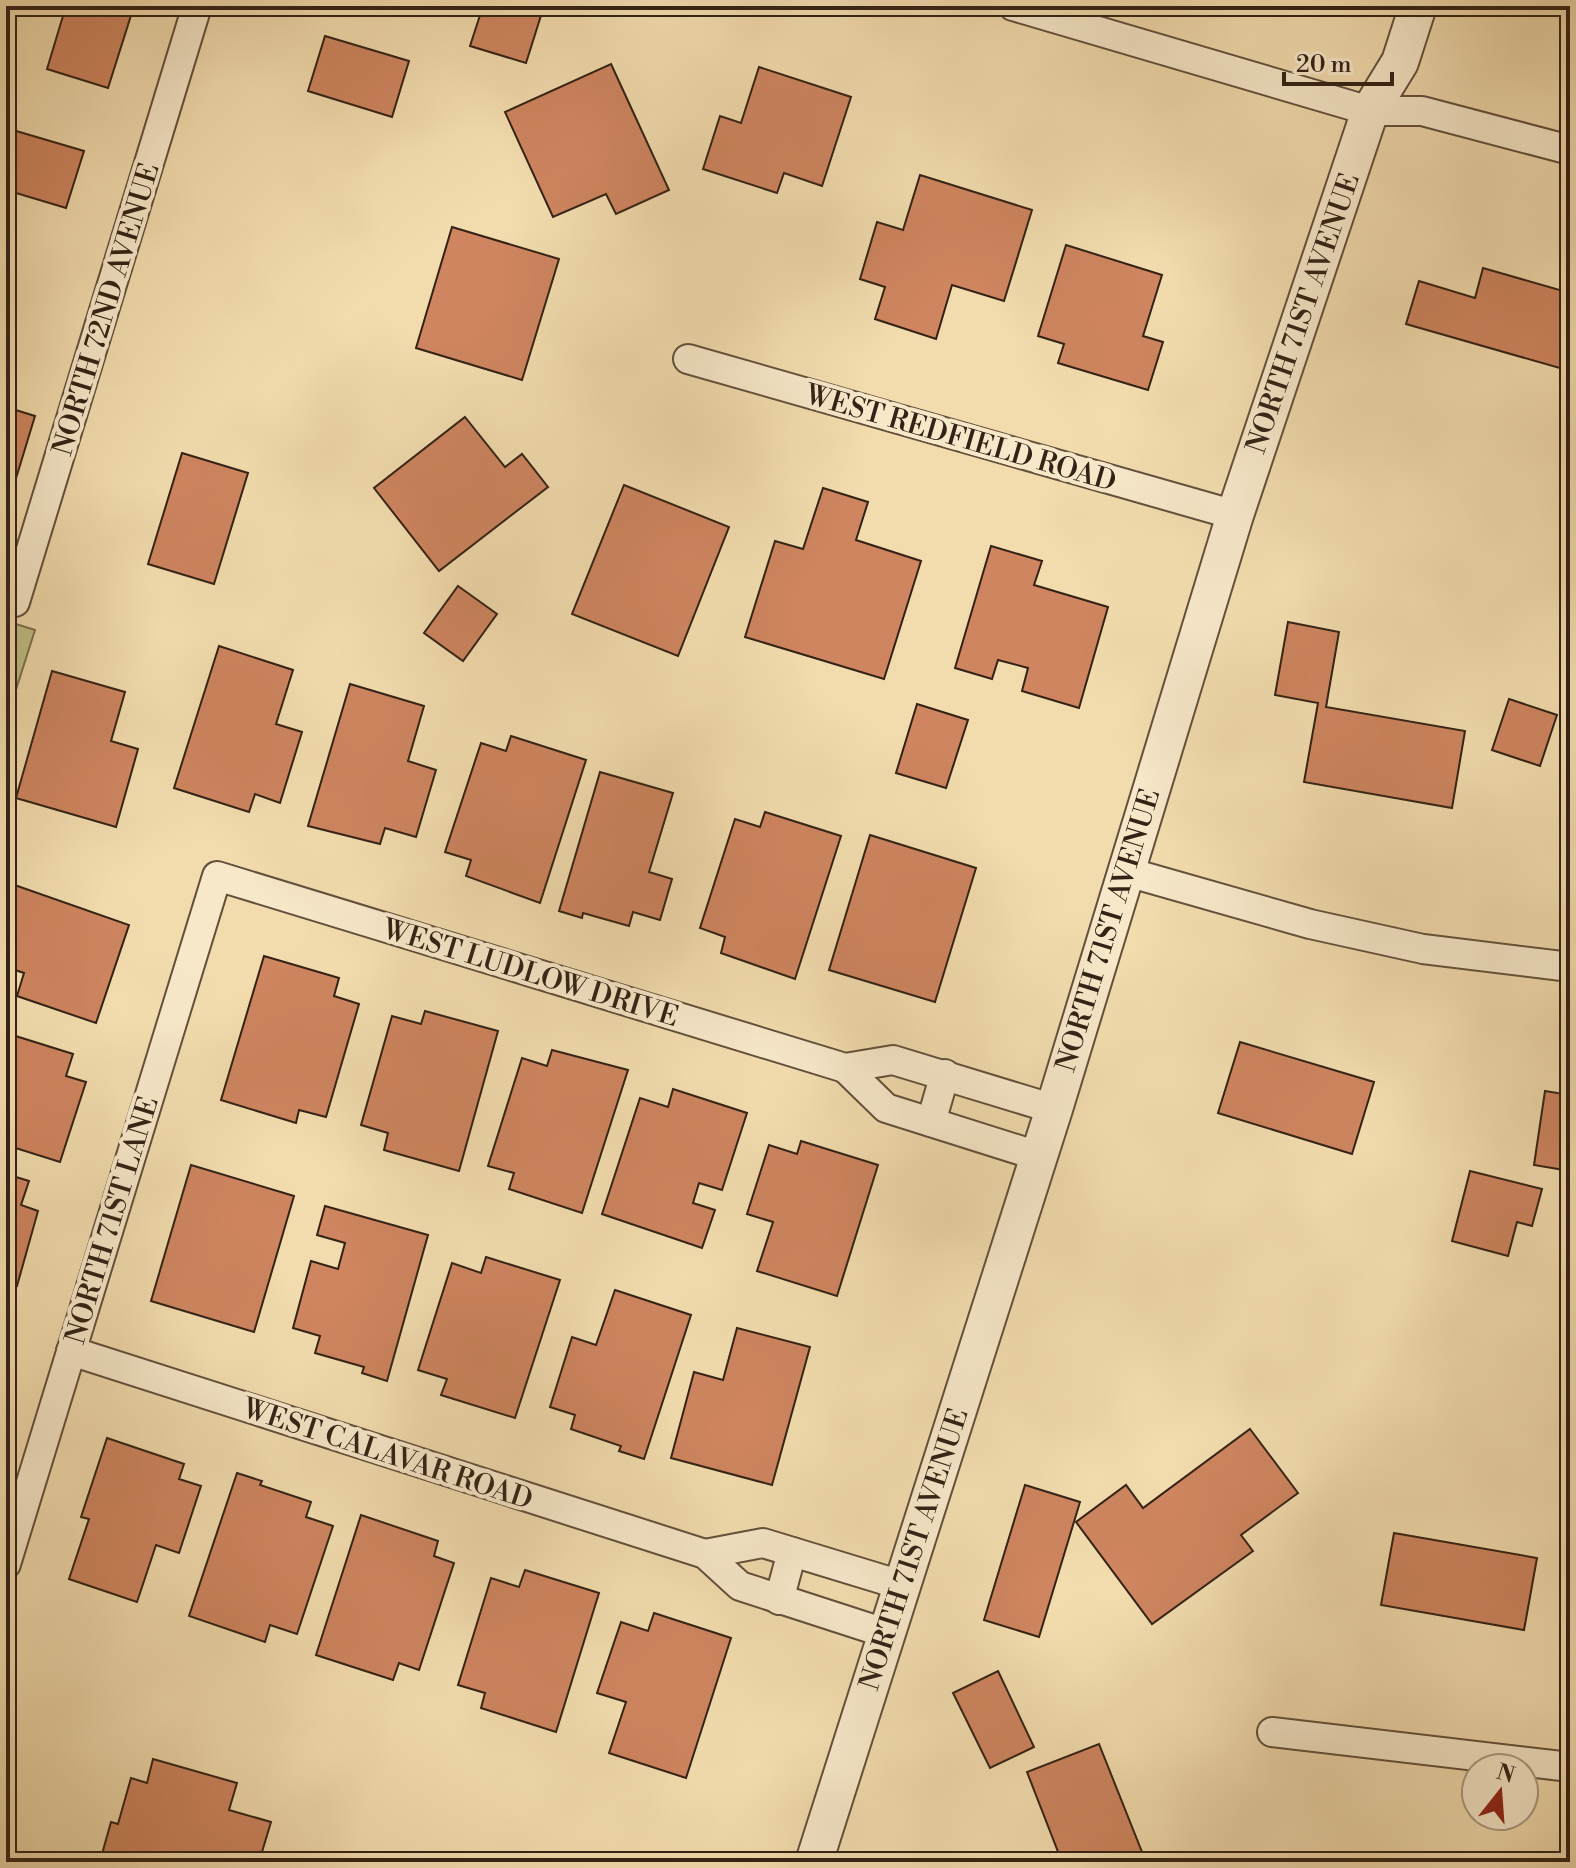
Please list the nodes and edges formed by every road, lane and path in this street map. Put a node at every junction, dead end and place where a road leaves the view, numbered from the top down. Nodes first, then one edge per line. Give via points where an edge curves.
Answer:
1 (197, 6) edge
2 (1013, 6) edge
3 (1418, 6) edge
4 (1370, 111) junction
5 (1570, 150) edge
6 (688, 359) dead end
7 (1235, 515) junction
8 (6, 600) edge
9 (1124, 871) junction
10 (217, 876) joint
11 (1570, 967) edge
12 (845, 1068) junction
13 (945, 1074) junction
14 (1054, 1109) junction
15 (931, 1122) junction
16 (1038, 1156) junction
17 (71, 1351) junction
18 (792, 1552) junction
19 (705, 1554) junction
20 (6, 1564) edge
21 (901, 1585) junction
22 (779, 1600) junction
23 (885, 1633) junction
24 (1272, 1732) dead end
25 (1570, 1767) edge
26 (814, 1862) edge

1 - 8 street, NORTH 72ND AVENUE via 15,602
2 - 4 street
3 - 4 street, NORTH 71ST AVENUE via 1400,62
4 - 5 street via 1422,111
4 - 7 street, NORTH 71ST AVENUE
6 - 7 street, WEST REDFIELD ROAD
7 - 9 street, NORTH 71ST AVENUE
9 - 11 street via 1310,924 1423,949
9 - 14 street, NORTH 71ST AVENUE
10 - 12 street, WEST LUDLOW DRIVE
10 - 17 street, NORTH 71ST LANE
12 - 13 street, WEST LUDLOW DRIVE via 893,1060
12 - 15 street, WEST LUDLOW DRIVE via 886,1108
13 - 14 street, WEST LUDLOW DRIVE
13 - 15 street
14 - 16 street, NORTH 71ST AVENUE
15 - 16 street, WEST LUDLOW DRIVE
16 - 21 street, NORTH 71ST AVENUE
17 - 19 street, WEST CALAVAR ROAD
17 - 20 street, NORTH 71ST LANE
18 - 19 street, WEST CALAVAR ROAD via 763,1543
18 - 21 street, WEST CALAVAR ROAD
18 - 22 street
19 - 22 street, WEST CALAVAR ROAD via 740,1586
21 - 23 street, NORTH 71ST AVENUE
22 - 23 street, WEST CALAVAR ROAD
23 - 26 street, NORTH 71ST AVENUE
24 - 25 street

